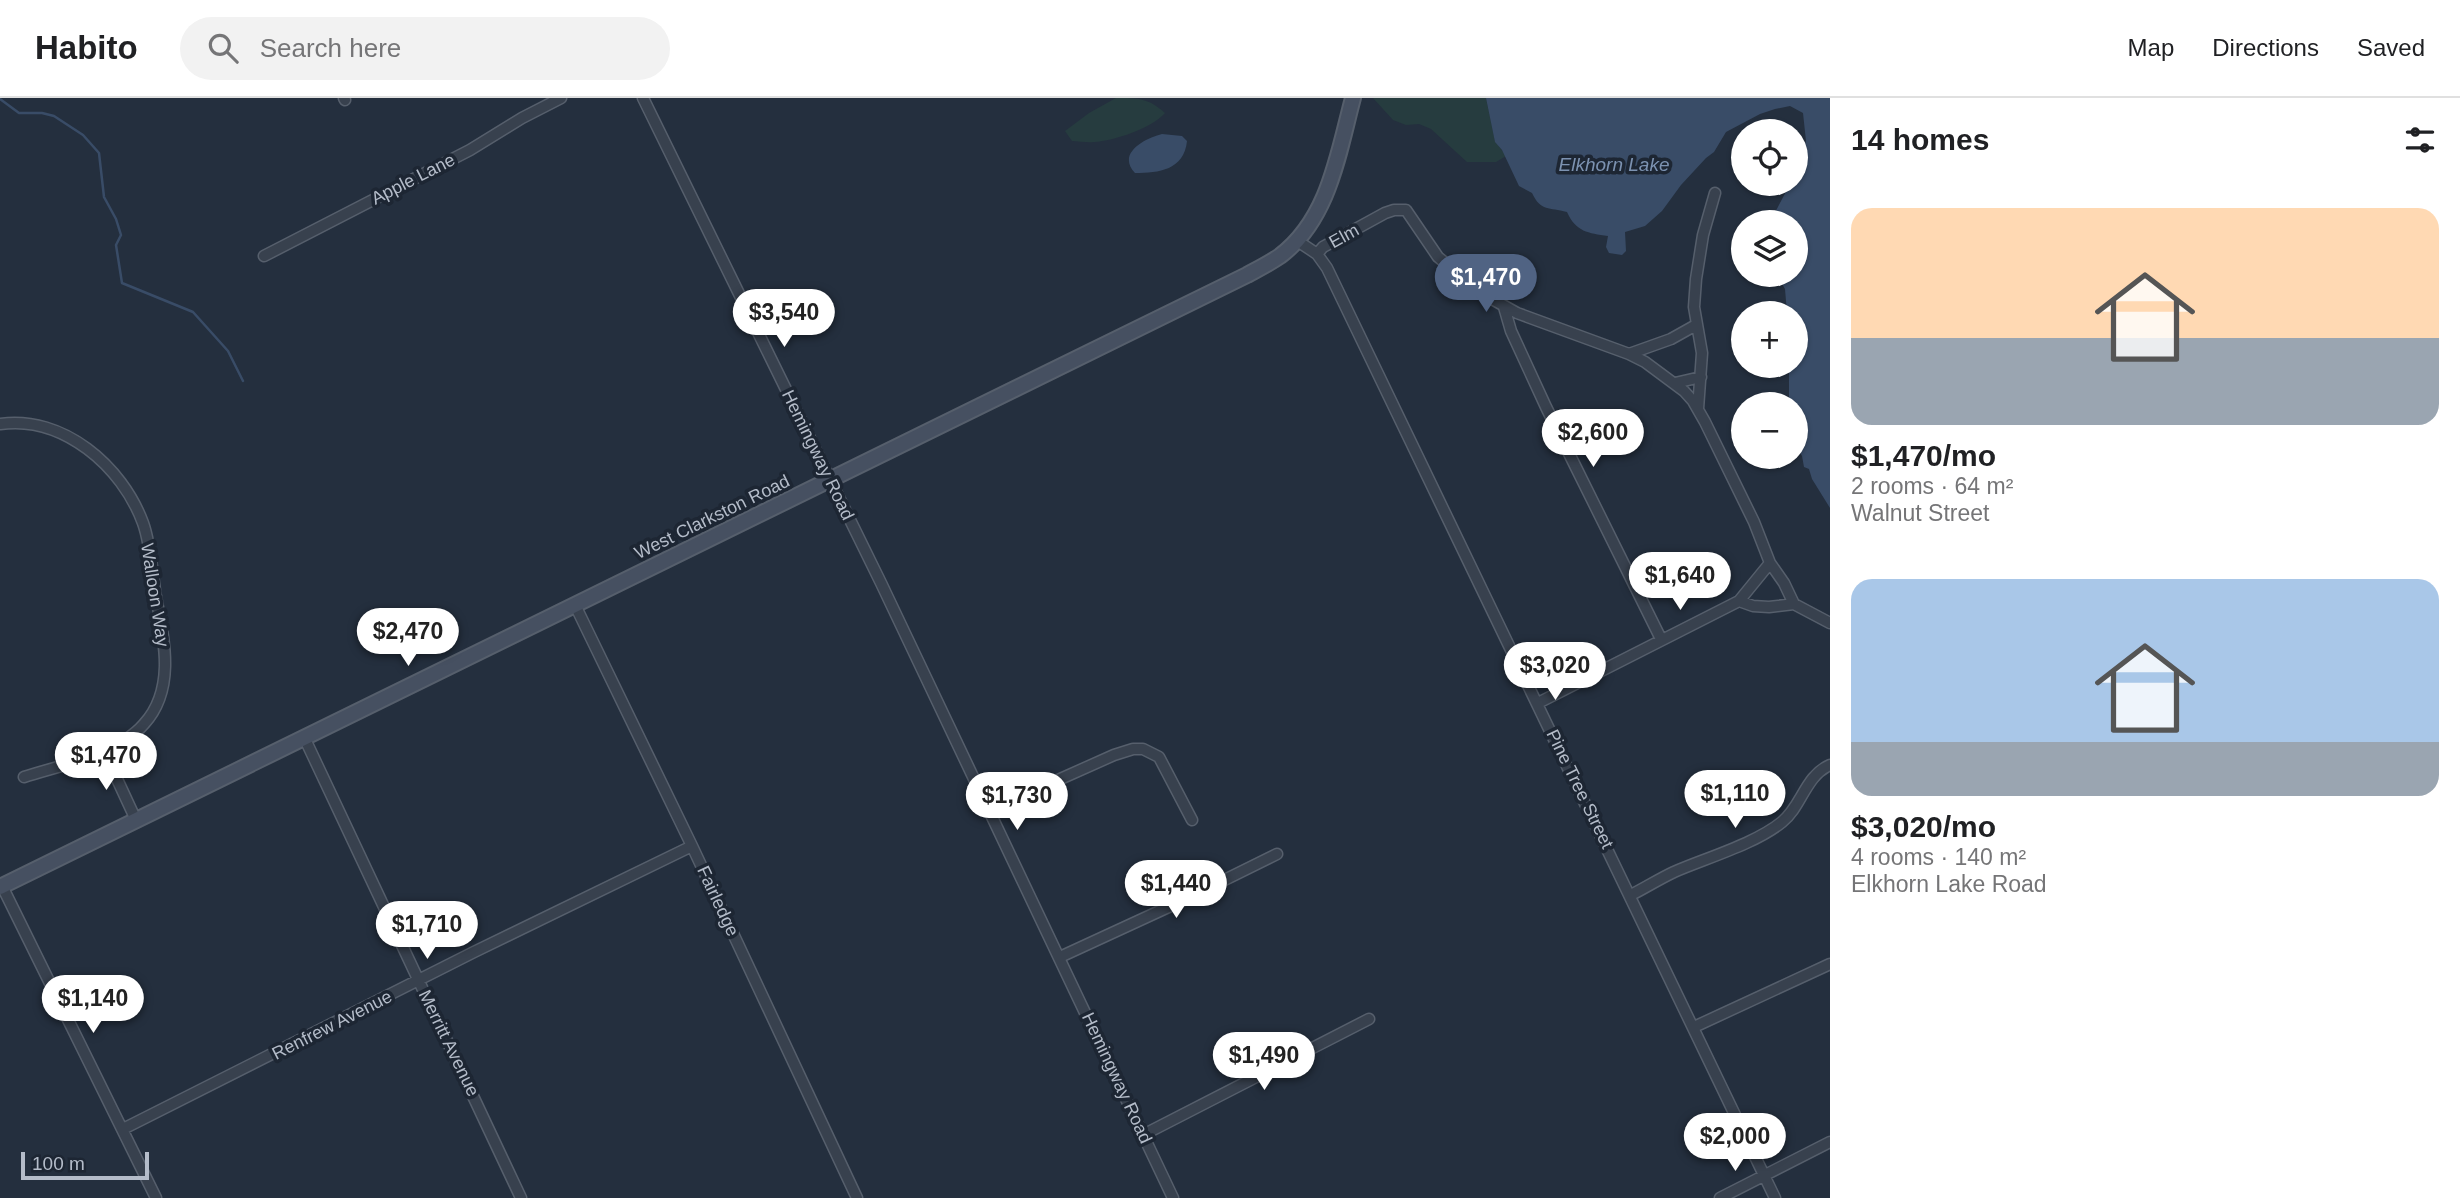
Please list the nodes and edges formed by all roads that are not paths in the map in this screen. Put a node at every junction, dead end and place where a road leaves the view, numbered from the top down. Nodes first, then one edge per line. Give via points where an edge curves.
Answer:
1 (561, 98) edge
2 (643, 98) edge
3 (1353, 98) edge
4 (1715, 193) dead end
5 (1296, 240) junction
6 (1317, 254) junction
7 (264, 256) dead end
8 (1504, 307) junction
9 (1696, 325) junction
10 (1629, 354) junction
11 (1702, 377) junction
12 (1675, 383) junction
13 (1698, 410) junction
14 (0, 424) edge
15 (831, 480) junction
16 (1770, 563) junction
17 (1739, 601) junction
18 (1794, 604) junction
19 (575, 605) junction
20 (1830, 623) edge
21 (1661, 639) junction
22 (1538, 703) junction
23 (304, 737) junction
24 (104, 751) junction
25 (1830, 765) edge
26 (24, 777) dead end
27 (992, 813) junction
28 (136, 820) junction
29 (1192, 820) dead end
30 (692, 846) junction
31 (1278, 854) dead end
32 (1, 887) edge
33 (1631, 895) junction
34 (1060, 957) junction
35 (1830, 964) edge
36 (419, 981) junction
37 (1369, 1019) dead end
38 (1694, 1027) junction
39 (123, 1129) junction
40 (1143, 1135) junction
41 (1830, 1142) edge
42 (1764, 1175) junction
43 (156, 1198) edge
44 (521, 1198) edge
45 (857, 1198) edge
46 (1174, 1198) edge
47 (1720, 1198) edge
48 (1775, 1198) edge

1 - 7 street, Apple Lane
2 - 15 street, Hemingway Road
3 - 5 main road, West Clarkston Road via 1323,200
4 - 9 street via 1696,279
5 - 6 street, Pine Tree Street
5 - 15 main road, West Clarkston Road via 1280,256 1247,275
6 - 8 street, Elm via 1372,220 1406,210 1438,257
6 - 22 street, Pine Tree Street
8 - 10 street
8 - 21 street via 1540,394
9 - 10 street
9 - 11 street
10 - 12 street
11 - 12 street
11 - 13 street
12 - 13 street
13 - 16 street
14 - 24 street, Walloon Way via 47,427 85,447 122,484 143,524 164,636 165,683 145,724
15 - 19 main road, West Clarkston Road
15 - 27 street, Hemingway Road
16 - 17 street
16 - 18 street
17 - 18 street via 1761,606
17 - 21 street
18 - 20 street
19 - 23 main road, West Clarkston Road
19 - 30 street, Fairledge
21 - 22 street
22 - 33 street, Pine Tree Street
23 - 28 main road, West Clarkston Road
23 - 36 street, Merritt Avenue
24 - 26 street, Walloon Way
24 - 28 street
25 - 33 street via 1815,776 1782,823 1767,833
27 - 29 street via 1104,760 1143,748 1159,757
27 - 34 street, Hemingway Road
28 - 32 main road, West Clarkston Road
30 - 36 street, Renfrew Avenue
30 - 45 street, Fairledge
31 - 34 street
32 - 39 street
33 - 38 street, Pine Tree Street
34 - 40 street, Hemingway Road
35 - 38 street
36 - 39 street, Renfrew Avenue
36 - 44 street, Merritt Avenue
37 - 40 street
38 - 42 street, Pine Tree Street
39 - 43 street
40 - 46 street, Hemingway Road
41 - 42 street
42 - 47 street
42 - 48 street, Pine Tree Street

